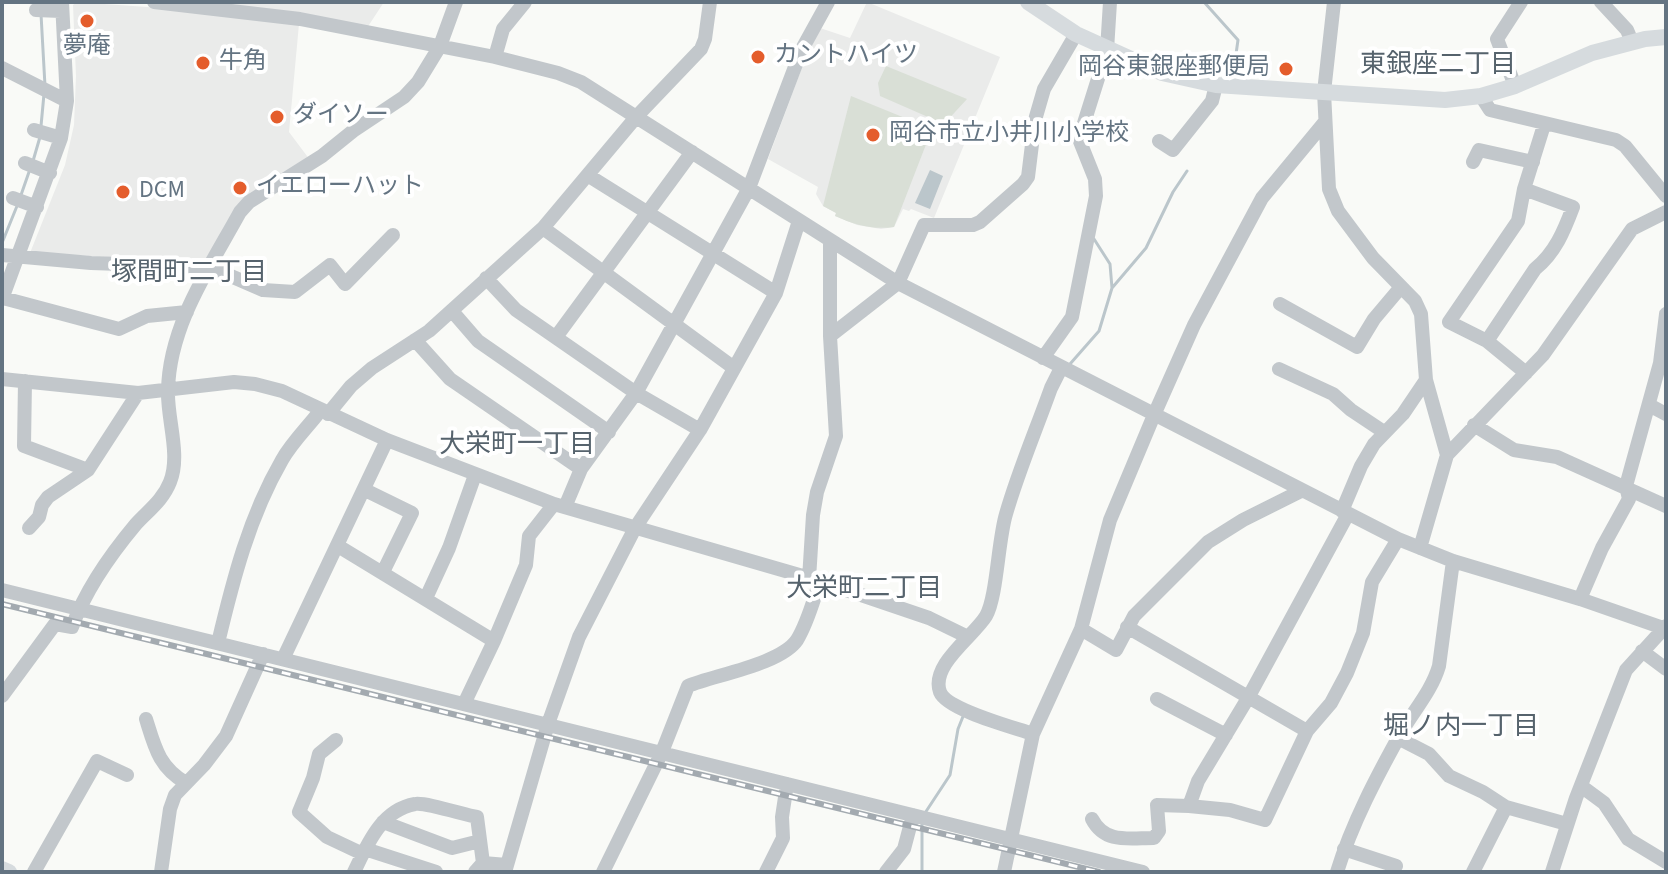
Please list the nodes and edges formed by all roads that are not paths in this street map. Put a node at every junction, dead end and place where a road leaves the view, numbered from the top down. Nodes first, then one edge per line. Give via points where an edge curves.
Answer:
1 (154, 2) edge
2 (456, 2) edge
3 (525, 2) edge
4 (710, 2) edge
5 (828, 2) edge
6 (1028, 2) edge
7 (1110, 2) edge
8 (1334, 2) edge
9 (1521, 2) edge
10 (1601, 2) edge
11 (52, 8) edge
12 (1076, 34) junction
13 (1666, 37) edge
14 (1632, 42) junction
15 (440, 46) junction
16 (1107, 50) junction
17 (495, 57) junction
18 (2, 68) edge
19 (1216, 85) junction
20 (1515, 86) junction
21 (1324, 92) junction
22 (1481, 96) junction
23 (67, 101) junction
24 (637, 116) junction
25 (1324, 123) junction
26 (1544, 125) junction
27 (1159, 141) dead end
28 (692, 152) junction
29 (1473, 162) dead end
30 (1533, 162) junction
31 (589, 176) junction
32 (749, 188) junction
33 (1524, 189) junction
34 (1666, 196) edge
35 (1666, 212) edge
36 (648, 213) junction
37 (799, 221) junction
38 (543, 228) junction
39 (393, 235) dead end
40 (830, 240) junction
41 (713, 254) junction
42 (8, 256) edge
43 (210, 267) junction
44 (604, 273) junction
45 (486, 278) junction
46 (898, 283) junction
47 (1401, 287) junction
48 (776, 293) junction
49 (2, 298) edge
50 (1280, 304) dead end
51 (452, 311) junction
52 (187, 312) junction
53 (1666, 314) edge
54 (674, 326) junction
55 (830, 336) junction
56 (556, 337) junction
57 (415, 340) junction
58 (1487, 341) junction
59 (1043, 358) junction
60 (734, 368) junction
61 (1061, 368) junction
62 (1279, 369) dead end
63 (1526, 373) junction
64 (2, 379) edge
65 (1426, 380) junction
66 (25, 381) junction
67 (167, 389) junction
68 (138, 393) junction
69 (636, 393) junction
70 (1649, 405) junction
71 (324, 412) junction
72 (1666, 414) edge
73 (1154, 415) junction
74 (1474, 425) junction
75 (700, 430) junction
76 (609, 432) junction
77 (1384, 432) junction
78 (387, 440) junction
79 (1447, 455) junction
80 (581, 469) junction
81 (88, 470) junction
82 (475, 475) junction
83 (1626, 486) junction
84 (365, 490) junction
85 (1301, 491) junction
86 (560, 505) junction
87 (1666, 506) edge
88 (1345, 512) junction
89 (29, 528) dead end
90 (635, 528) junction
91 (1398, 539) junction
92 (338, 546) junction
93 (1420, 548) junction
94 (1453, 561) junction
95 (383, 572) junction
96 (814, 580) junction
97 (2, 590) edge
98 (426, 598) junction
99 (1580, 599) junction
100 (79, 609) junction
101 (1127, 627) junction
102 (1665, 628) edge
103 (1081, 629) junction
104 (968, 637) junction
105 (494, 641) junction
106 (218, 643) junction
107 (1642, 651) junction
108 (263, 654) junction
109 (283, 659) junction
110 (1666, 669) edge
111 (2, 696) edge
112 (1248, 698) junction
113 (1157, 699) dead end
114 (464, 704) junction
115 (146, 719) dead end
116 (548, 724) junction
117 (1307, 731) junction
118 (1033, 734) junction
119 (1226, 735) junction
120 (1398, 738) junction
121 (336, 740) dead end
122 (662, 752) junction
123 (127, 775) dead end
124 (186, 783) junction
125 (787, 784) junction
126 (1581, 786) junction
127 (1189, 806) junction
128 (1506, 807) junction
129 (913, 815) junction
130 (1092, 819) dead end
131 (383, 822) junction
132 (1567, 824) junction
133 (1011, 839) junction
134 (480, 841) junction
135 (1344, 849) junction
136 (364, 852) junction
137 (1666, 862) edge
138 (1396, 866) dead end
139 (479, 868) edge
140 (2, 869) edge
141 (506, 869) edge
142 (9, 872) edge
143 (34, 872) edge
144 (161, 872) edge
145 (354, 872) edge
146 (436, 872) edge
147 (603, 872) edge
148 (766, 872) edge
149 (886, 872) edge
150 (1004, 872) edge
151 (1143, 872) edge
152 (1337, 872) edge
153 (1473, 872) edge
154 (1552, 872) edge

1 - 15 street via 300,19
2 - 15 street
3 - 17 street via 503,29
4 - 24 street via 701,49
5 - 32 street via 801,51
6 - 12 main road
7 - 16 street
8 - 21 street
9 - 20 street via 1497,39
10 - 14 street
11 - 23 street
12 - 16 main road
12 - 46 street via 1044,89 1023,184 973,225 924,225
13 - 14 main road
14 - 20 main road
15 - 17 street
15 - 43 street via 404,97 249,202
16 - 19 main road via 1162,73
16 - 59 street via 1079,139 1096,196 1072,317
17 - 24 street via 581,82
18 - 23 street
19 - 21 main road
19 - 27 street via 1212,101 1173,150
20 - 22 main road
21 - 22 main road via 1445,100
21 - 25 street
22 - 26 street via 1490,110
23 - 42 street via 48,134
24 - 28 street
24 - 31 street
25 - 47 street via 1329,189 1338,211
25 - 73 street via 1262,198 1194,325
26 - 30 street
26 - 34 street via 1616,140
28 - 32 street
28 - 36 street
29 - 30 street via 1479,150
30 - 33 street
31 - 36 street
31 - 38 street
32 - 37 street
32 - 41 street
33 - 58 street via 1518,221 1449,322
33 - 58 street via 1573,207 1563,234
35 - 63 street via 1626,236
36 - 41 street
36 - 44 street
37 - 40 street
37 - 48 street
38 - 44 street
38 - 45 street
39 - 43 street via 345,284 330,265 295,292 263,290
40 - 46 street
40 - 55 street
41 - 48 street
41 - 54 street
42 - 43 street
42 - 49 street
43 - 52 street
44 - 54 street
44 - 56 street
45 - 51 street
45 - 56 street via 516,310
46 - 55 street
46 - 59 street
47 - 50 street via 1357,347
47 - 65 street via 1421,314
48 - 60 street
49 - 52 street via 119,329 147,316
51 - 57 street
51 - 76 street via 478,341
52 - 67 street
53 - 70 street
54 - 60 street
54 - 69 street
55 - 96 street via 836,436 813,515
56 - 69 street
57 - 71 street via 361,377
57 - 80 street via 450,379
58 - 63 street
59 - 61 street
60 - 75 street
61 - 73 street
61 - 104 street via 1006,513 991,606
62 - 77 street via 1333,394
63 - 74 street
64 - 66 street
65 - 77 street
65 - 79 street
66 - 68 street
66 - 81 street via 24,446
67 - 68 street
67 - 71 street via 255,384
67 - 100 street via 172,478 162,498 115,551
68 - 81 street
69 - 75 street
69 - 76 street
70 - 72 street
70 - 83 street
71 - 78 street
71 - 106 street via 283,458 252,520
73 - 85 street
73 - 103 street via 1110,520
74 - 79 street
74 - 83 street via 1514,450 1557,457
75 - 90 street
76 - 80 street
77 - 88 street via 1361,466
78 - 82 street
78 - 84 street
79 - 93 street
80 - 86 street
81 - 89 street via 48,497
82 - 86 street
82 - 98 street
83 - 87 street
83 - 99 street via 1629,499
84 - 92 street
84 - 95 street via 412,513
85 - 88 street
85 - 101 street via 1208,542
86 - 90 street
86 - 105 street via 529,536 526,565
88 - 91 street
88 - 112 street
90 - 96 street
90 - 116 street via 579,637
91 - 93 street
91 - 117 street via 1372,582 1363,633 1347,673
92 - 95 street
92 - 109 street
93 - 94 street
94 - 99 street
94 - 120 street via 1439,666
95 - 98 street
96 - 104 street via 929,618
96 - 122 street via 807,620 796,641 786,652 688,686
97 - 100 street
98 - 105 street
99 - 102 street
100 - 106 street
100 - 111 street via 72,627 55,624
101 - 103 street via 1116,650
101 - 112 street
102 - 107 street
103 - 118 street
104 - 118 street via 942,670 940,694 963,709
105 - 114 street
106 - 108 street
107 - 110 street
107 - 126 street via 1626,670
108 - 109 street
108 - 124 street via 226,736
109 - 114 street
112 - 117 street
112 - 119 street
113 - 119 street
114 - 116 street
115 - 124 street via 155,749 170,773
116 - 122 street
116 - 141 street
117 - 127 street via 1265,820
118 - 133 street
119 - 127 street
120 - 128 street via 1429,754 1449,776
120 - 135 street
121 - 136 street via 319,754 299,812 327,837
122 - 125 street
122 - 147 street
123 - 143 street via 97,761
124 - 144 street via 170,809
125 - 129 street
125 - 148 street via 783,838
126 - 132 street
126 - 137 street via 1604,803 1635,844
127 - 130 street via 1157,805 1159,831 1154,838 1115,838 1098,831
128 - 132 street
128 - 153 street
129 - 133 street
129 - 149 street via 904,849
131 - 134 street via 452,848
131 - 134 street via 416,804 477,817
131 - 136 street
132 - 154 street
133 - 150 street
133 - 151 street
134 - 139 street
135 - 138 street
135 - 152 street
136 - 145 street
136 - 146 street
139 - 141 street
140 - 142 main road

